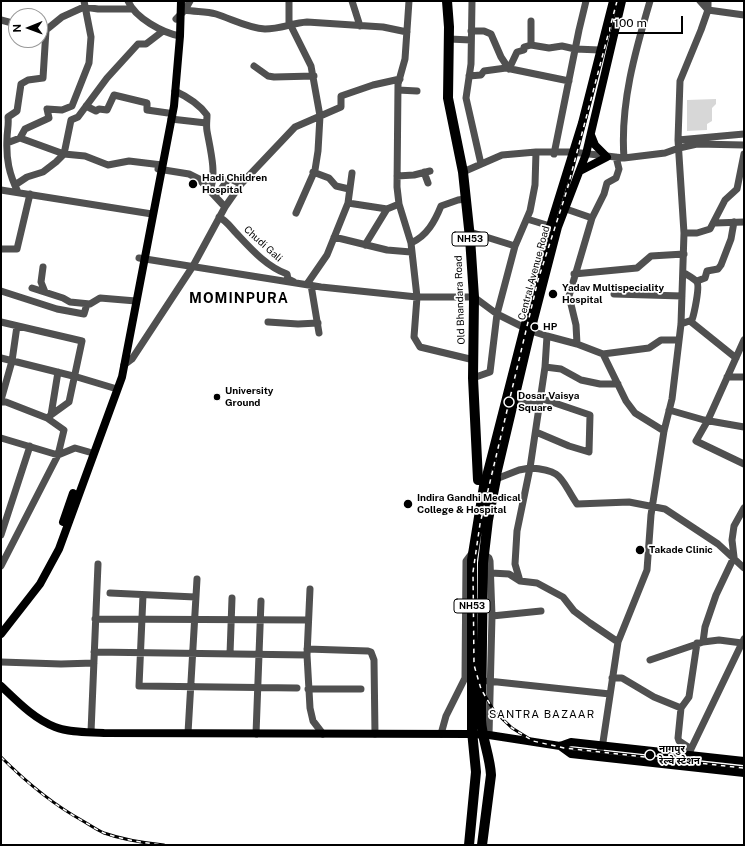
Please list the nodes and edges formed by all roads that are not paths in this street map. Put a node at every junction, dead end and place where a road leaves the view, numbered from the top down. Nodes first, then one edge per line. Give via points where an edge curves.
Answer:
1 (128, 1) edge
2 (176, 1) edge
3 (181, 1) edge
4 (190, 1) edge
5 (289, 1) edge
6 (352, 1) edge
7 (409, 1) edge
8 (447, 1) edge
9 (472, 1) edge
10 (586, 1) edge
11 (613, 1) edge
12 (622, 1) edge
13 (650, 1) edge
14 (700, 1) edge
15 (708, 1) edge
16 (84, 4) edge
17 (132, 10) junction
18 (708, 10) junction
19 (181, 15) junction
20 (744, 15) edge
21 (531, 20) dead end
22 (291, 26) junction
23 (360, 26) junction
24 (48, 28) edge
25 (163, 31) junction
26 (471, 31) junction
27 (407, 32) junction
28 (178, 36) junction
29 (449, 39) junction
30 (471, 40) junction
31 (532, 45) junction
32 (45, 48) edge
33 (575, 49) junction
34 (600, 50) junction
35 (254, 66) dead end
36 (509, 69) junction
37 (314, 76) junction
38 (469, 76) junction
39 (400, 79) junction
40 (569, 81) junction
41 (398, 90) junction
42 (175, 91) junction
43 (418, 91) dead end
44 (86, 106) junction
45 (170, 116) junction
46 (320, 116) junction
47 (206, 123) junction
48 (744, 134) edge
49 (590, 135) junction
50 (20, 138) junction
51 (678, 140) junction
52 (7, 143) junction
53 (744, 145) edge
54 (679, 148) junction
55 (536, 152) junction
56 (572, 152) junction
57 (64, 154) junction
58 (554, 154) junction
59 (586, 154) junction
60 (744, 154) edge
61 (612, 157) junction
62 (624, 158) junction
63 (481, 164) junction
64 (160, 167) junction
65 (580, 171) junction
66 (313, 172) junction
67 (352, 172) dead end
68 (463, 172) junction
69 (398, 176) junction
70 (428, 183) dead end
71 (241, 184) junction
72 (16, 188) junction
73 (349, 189) junction
74 (1, 190) edge
75 (210, 190) junction
76 (30, 194) junction
77 (216, 196) junction
78 (465, 199) junction
79 (348, 203) junction
80 (399, 204) junction
81 (225, 207) junction
82 (387, 209) junction
83 (566, 209) junction
84 (296, 213) dead end
85 (150, 214) junction
86 (219, 217) junction
87 (592, 218) junction
88 (527, 219) junction
89 (734, 222) junction
90 (744, 222) edge
91 (715, 223) junction
92 (550, 226) junction
93 (470, 232) junction
94 (684, 233) junction
95 (334, 237) junction
96 (411, 243) junction
97 (365, 245) junction
98 (515, 246) junction
99 (1, 249) edge
100 (411, 252) junction
101 (684, 254) junction
102 (141, 258) junction
103 (193, 266) junction
104 (43, 267) dead end
105 (683, 272) junction
106 (574, 274) junction
107 (294, 282) junction
108 (697, 282) junction
109 (309, 285) junction
110 (32, 288) dead end
111 (1, 291) edge
112 (45, 292) junction
113 (614, 294) dead end
114 (682, 296) junction
115 (417, 297) junction
116 (474, 297) junction
117 (134, 301) junction
118 (87, 304) junction
119 (497, 314) junction
120 (690, 321) junction
121 (1, 322) edge
122 (268, 322) dead end
123 (318, 323) junction
124 (681, 324) junction
125 (17, 326) junction
126 (528, 329) junction
127 (319, 333) dead end
128 (547, 336) junction
129 (679, 340) junction
130 (744, 340) edge
131 (576, 344) junction
132 (603, 354) junction
133 (1, 358) edge
134 (736, 358) junction
135 (474, 360) junction
136 (12, 361) junction
137 (124, 365) junction
138 (545, 367) junction
139 (58, 372) junction
140 (74, 376) junction
141 (726, 377) junction
142 (744, 377) edge
143 (473, 378) junction
144 (618, 384) junction
145 (115, 388) junction
146 (1, 401) edge
147 (514, 402) junction
148 (540, 402) junction
149 (669, 410) junction
150 (49, 416) junction
151 (708, 420) junction
152 (744, 427) edge
153 (664, 431) junction
154 (536, 432) junction
155 (1, 438) edge
156 (30, 446) junction
157 (89, 452) junction
158 (58, 455) junction
159 (744, 464) edge
160 (530, 468) junction
161 (81, 479) junction
162 (496, 479) junction
163 (482, 480) junction
164 (653, 505) junction
165 (71, 507) junction
166 (744, 508) edge
167 (1, 534) edge
168 (473, 556) junction
169 (734, 557) junction
170 (484, 559) junction
171 (98, 564) dead end
172 (1, 566) edge
173 (744, 568) edge
174 (491, 573) junction
175 (197, 579) dead end
176 (520, 581) junction
177 (310, 589) dead end
178 (110, 593) dead end
179 (143, 595) junction
180 (195, 597) junction
181 (232, 598) dead end
182 (261, 601) dead end
183 (541, 611) dead end
184 (492, 616) junction
185 (95, 619) junction
186 (143, 619) junction
187 (194, 620) junction
188 (232, 620) junction
189 (260, 620) junction
190 (308, 620) junction
191 (1, 626) edge
192 (1, 634) edge
193 (618, 642) junction
194 (743, 642) edge
195 (700, 643) junction
196 (94, 652) junction
197 (307, 652) junction
198 (477, 652) junction
199 (141, 653) junction
200 (193, 653) junction
201 (230, 654) junction
202 (259, 654) junction
203 (650, 660) dead end
204 (1, 662) edge
205 (94, 662) junction
206 (465, 678) junction
207 (612, 678) junction
208 (492, 681) junction
209 (1, 686) edge
210 (190, 687) junction
211 (258, 688) junction
212 (297, 688) dead end
213 (308, 689) junction
214 (361, 689) dead end
215 (610, 694) junction
216 (681, 708) junction
217 (91, 732) junction
218 (188, 734) junction
219 (256, 734) junction
220 (323, 734) junction
221 (375, 734) junction
222 (441, 734) junction
223 (489, 735) junction
224 (601, 745) junction
225 (560, 746) junction
226 (690, 752) junction
227 (598, 757) junction
228 (744, 761) edge
229 (685, 766) junction
230 (744, 773) edge
231 (469, 845) edge
232 (482, 845) edge

1 - 17 street
2 - 19 main road
3 - 19 main road
4 - 19 street
5 - 22 street
6 - 23 street
7 - 27 street
8 - 29 highway, Old Bhandara Road / NH53
9 - 26 street
10 - 33 street
11 - 34 main road, Central Avenue Road
12 - 49 main road, Central Avenue Road
13 - 62 street via 624,102
14 - 18 street
15 - 18 street
16 - 17 street via 98,9
16 - 24 street
16 - 50 street via 92,37 89,62 72,106 62,110 47,109 49,118 25,129
17 - 25 street
18 - 20 street
18 - 51 street via 680,81
19 - 22 street via 213,13 255,28
19 - 28 main road
21 - 31 street
22 - 23 street via 307,22
22 - 37 street
23 - 27 street via 384,27
25 - 28 street
25 - 44 street via 146,44 138,44
26 - 30 street
26 - 36 street via 491,34
27 - 39 street
28 - 42 main road
28 - 45 main road
29 - 30 street
29 - 68 highway, Old Bhandara Road / NH53 via 448,98
30 - 38 street
31 - 33 street
31 - 36 street via 517,52
32 - 52 street via 43,78 28,80 21,84 16,111 8,117
33 - 34 street
33 - 40 street
34 - 56 main road, Central Avenue Road
35 - 37 street via 274,78
36 - 38 street via 484,71 481,75
36 - 40 street
37 - 46 street
38 - 63 street via 467,108
39 - 41 street
39 - 46 street via 341,96 342,107
40 - 58 street
41 - 43 street
41 - 69 street
42 - 45 main road
42 - 47 street via 202,108 207,115
44 - 45 street via 96,111 107,110 114,95 147,103 147,110
44 - 57 street via 71,120
45 - 47 street
45 - 64 main road
46 - 66 street via 318,151
46 - 71 street via 295,127
47 - 75 street via 212,150 213,183
48 - 51 street
49 - 59 main road, Central Avenue Road
49 - 61 main road via 595,145
50 - 52 street
50 - 57 street
51 - 54 street
52 - 72 street via 6,160
53 - 54 street via 712,143
54 - 62 street via 664,153
54 - 94 street
55 - 58 street
55 - 63 street via 502,155
55 - 88 street via 535,185
56 - 58 street
56 - 59 street
56 - 92 main road, Central Avenue Road
57 - 64 street via 85,156 108,165 129,161
57 - 72 street via 43,172 27,177
59 - 61 street
59 - 65 main road, Central Avenue Road
60 - 91 street via 737,189 725,200
61 - 62 street
61 - 65 main road
61 - 87 street via 619,169 616,178 607,183
63 - 68 street
64 - 75 street via 189,174 199,179
64 - 85 main road
65 - 83 main road, Central Avenue Road
66 - 73 street via 329,178 336,186
66 - 84 street
67 - 73 street
68 - 78 highway, Old Bhandara Road / NH53
69 - 70 street via 427,171
69 - 80 street
71 - 77 street via 229,178
71 - 81 street
72 - 74 street
72 - 76 street
73 - 79 street
75 - 77 street
76 - 85 street
76 - 99 street via 17,249
77 - 81 street
78 - 93 highway, Old Bhandara Road / NH53
78 - 96 street via 441,206 431,226 418,240
79 - 82 street
79 - 95 street
80 - 82 street
80 - 96 street
81 - 86 street
82 - 97 street
83 - 87 street
83 - 126 main road, Central Avenue Road
85 - 102 main road
86 - 103 street
86 - 107 street, Chudi Gali via 226,220 251,249 277,270 287,274 288,279
87 - 106 street
88 - 92 street
88 - 98 street
89 - 90 street
89 - 91 street
89 - 108 street via 731,239 721,265 707,271 704,279
91 - 94 street via 710,230 704,232
92 - 126 main road, Central Avenue Road
93 - 98 street
93 - 116 highway, Old Bhandara Road / NH53
94 - 101 street
95 - 97 street
95 - 109 street via 327,255
96 - 100 street
97 - 100 street
98 - 119 street
100 - 115 street
101 - 105 street
101 - 106 street via 650,256 637,268
102 - 103 street
102 - 117 main road
103 - 107 street
103 - 137 street via 134,356
104 - 112 street via 41,282
105 - 108 street
105 - 114 street
106 - 131 street via 569,296 576,325
107 - 109 street
108 - 120 street via 697,303
109 - 115 street
109 - 123 street
110 - 112 street
111 - 118 street via 57,309 84,314
112 - 118 street via 70,302
113 - 114 street
114 - 124 street
115 - 116 street
115 - 135 street via 414,337 420,347
116 - 119 street
116 - 135 highway, Old Bhandara Road / NH53
117 - 118 street via 100,298
117 - 137 main road
117 - 145 main road
119 - 126 street
119 - 143 street via 490,372
120 - 124 street
120 - 134 street
121 - 125 street
122 - 123 street
123 - 127 street
124 - 129 street
125 - 136 street
125 - 140 street via 82,341
126 - 128 street
126 - 147 main road, Central Avenue Road
126 - 163 main road, Central Avenue Road
128 - 131 street
128 - 138 street
129 - 132 street via 660,340 649,348
129 - 149 street
130 - 134 street
131 - 132 street
132 - 144 street
133 - 136 street
134 - 141 street
135 - 143 highway, Old Bhandara Road / NH53
136 - 139 street
136 - 146 street
137 - 145 main road
138 - 144 street via 561,369 581,380
138 - 148 street
139 - 140 street
139 - 150 street
140 - 145 street
140 - 150 street via 69,402
141 - 142 street
141 - 151 street
143 - 163 highway, Old Bhandara Road / NH53
144 - 153 street via 635,413
145 - 157 main road
145 - 161 main road
146 - 150 street
147 - 148 street
147 - 162 main road, Central Avenue Road
148 - 154 street
148 - 154 street via 590,414 588,452
149 - 151 street
149 - 153 street
150 - 158 street via 64,430
151 - 152 street
151 - 159 street via 696,441
153 - 164 street
154 - 160 street
155 - 156 street
156 - 158 street
156 - 167 street
157 - 158 street via 75,448
157 - 161 main road
158 - 172 street
160 - 162 street
160 - 164 street via 545,469 560,476 577,504 629,502
160 - 176 street via 516,531 514,564
161 - 165 main road
162 - 163 highway
162 - 170 highway, Central Avenue Road
163 - 168 highway, NH53
164 - 169 street via 690,524
164 - 193 street via 647,570
165 - 191 main road via 37,580
165 - 192 main road via 59,548 40,584
166 - 169 street via 734,526
168 - 198 highway, NH53
168 - 206 street via 466,561
169 - 173 street
169 - 195 street via 716,595
170 - 174 street via 489,558
170 - 198 highway, NH53
171 - 185 street
174 - 176 street via 509,574
174 - 184 street
175 - 180 street
176 - 193 street via 537,583 563,597 574,611
177 - 190 street
178 - 179 street
179 - 180 street
179 - 186 street
180 - 187 street
181 - 188 street
182 - 189 street
183 - 184 street
184 - 208 street
185 - 186 street
185 - 196 street
186 - 187 street
186 - 199 street
187 - 188 street
187 - 200 street
188 - 189 street
188 - 201 street
189 - 190 street
189 - 202 street
190 - 197 street
193 - 207 street
194 - 195 street via 719,640
194 - 226 street
195 - 203 street
195 - 216 street via 690,697
196 - 199 street
196 - 205 street
197 - 202 street
197 - 213 street
197 - 221 street via 371,652 374,660
198 - 231 highway via 472,731 476,772
198 - 232 highway via 482,732 491,775
199 - 200 street
199 - 210 street via 139,686
200 - 201 street
200 - 210 street
201 - 202 street
202 - 211 street
204 - 205 street
205 - 217 street
206 - 208 street
206 - 222 street via 446,716
207 - 215 street
207 - 216 street via 622,678 654,698
208 - 215 street
208 - 223 street
209 - 217 main road via 36,717 56,728
210 - 211 street
210 - 218 street
211 - 212 street
211 - 219 street
213 - 214 street
213 - 220 street via 313,721
215 - 224 street
216 - 226 street via 678,738
217 - 218 main road
218 - 219 main road
219 - 220 main road
220 - 221 main road
221 - 222 main road
222 - 223 main road
223 - 225 main road
224 - 225 main road via 571,742
224 - 226 main road
224 - 227 street
225 - 227 main road via 570,754
226 - 228 main road
226 - 229 street
227 - 229 main road
229 - 230 main road

